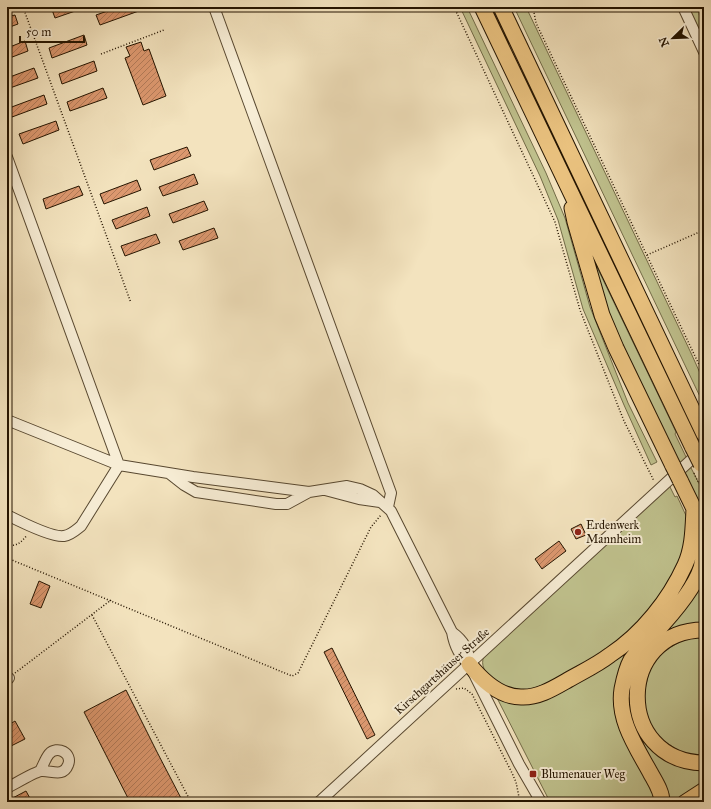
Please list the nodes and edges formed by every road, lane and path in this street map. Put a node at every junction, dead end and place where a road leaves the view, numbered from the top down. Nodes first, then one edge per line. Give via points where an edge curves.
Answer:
1 (23, 7) edge
2 (214, 7) edge
3 (454, 7) edge
4 (482, 7) edge
5 (501, 7) edge
6 (532, 7) edge
7 (683, 7) edge
8 (164, 30) dead end
9 (704, 52) edge
10 (101, 54) dead end
11 (7, 157) edge
12 (569, 187) junction
13 (704, 230) edge
14 (647, 255) junction
15 (131, 302) dead end
16 (704, 375) edge
17 (7, 420) edge
18 (704, 434) edge
19 (698, 448) edge
20 (119, 465) junction
21 (702, 468) edge
22 (170, 474) junction
23 (659, 490) junction
24 (309, 492) junction
25 (384, 504) junction
26 (694, 509) junction
27 (7, 515) edge
28 (33, 527) junction
29 (704, 529) edge
30 (7, 545) edge
31 (7, 558) edge
32 (111, 600) junction
33 (92, 615) junction
34 (704, 630) edge
35 (469, 664) junction
36 (23, 668) dead end
37 (450, 681) junction
38 (704, 763) edge
39 (519, 764) junction
40 (40, 771) dead end
41 (7, 788) edge
42 (704, 789) edge
43 (191, 802) edge
44 (319, 802) edge
45 (520, 802) edge
46 (534, 802) edge
47 (541, 802) edge
48 (662, 802) edge
49 (684, 802) edge

1 - 15 path
2 - 25 street via 391,493
3 - 23 path via 555,222 580,310 624,420
4 - 12 highway
5 - 18 highway
6 - 14 path via 536,23
7 - 9 street
8 - 10 path
11 - 20 street
12 - 19 highway
12 - 26 highway, bridge via 575,222 602,314
13 - 14 path
14 - 16 path
17 - 20 street
19 - 21 highway, bridge
19 - 23 street, Kirschgartshäuser Straße
20 - 22 street
20 - 28 street via 81,526 72,533 64,537
22 - 24 street
22 - 24 street via 196,492 276,504 287,504
23 - 35 street, Kirschgartshäuser Straße
24 - 25 street via 321,489
25 - 32 path via 298,673 292,676
25 - 35 street via 392,511 462,657
26 - 29 highway
26 - 35 highway via 690,553 678,578 642,629 610,656 548,690 527,697 513,696 497,689 482,679
27 - 28 street
28 - 30 path via 22,542
29 - 48 highway via 703,560 696,579 667,619 631,661 625,674 622,691 625,725 658,786
31 - 32 path
32 - 33 path
33 - 36 path
33 - 43 path
34 - 38 highway via 683,633 654,651 642,671 637,695 643,726 654,742 676,757
35 - 37 street, Kirschgartshäuser Straße
35 - 39 street
37 - 44 street, Kirschgartshäuser Straße
37 - 45 path via 456,689 464,688 472,694 512,773
39 - 46 street
39 - 47 street
40 - 41 street
42 - 49 main road

